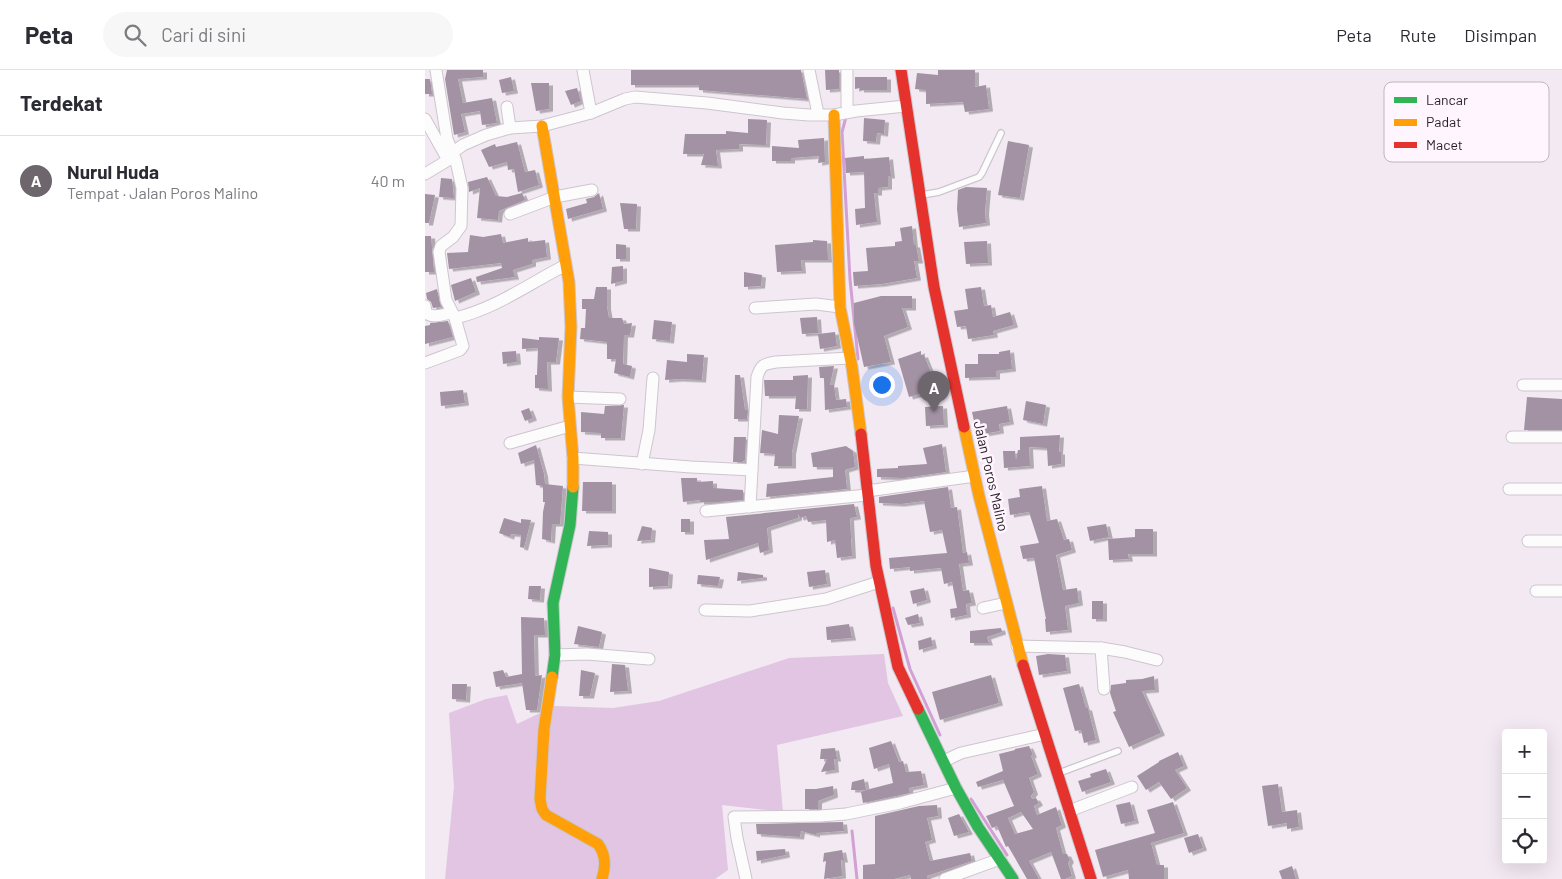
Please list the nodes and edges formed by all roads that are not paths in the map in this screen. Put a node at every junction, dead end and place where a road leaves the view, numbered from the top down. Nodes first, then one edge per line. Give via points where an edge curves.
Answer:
1 (436, 70) edge
2 (583, 70) edge
3 (809, 70) edge
4 (847, 70) edge
5 (901, 70) edge
6 (906, 106) junction
7 (507, 107) dead end
8 (591, 113) junction
9 (842, 113) junction
10 (818, 114) junction
11 (425, 119) edge
12 (542, 126) junction
13 (510, 128) junction
14 (1001, 133) dead end
15 (450, 156) junction
16 (425, 174) edge
17 (592, 190) dead end
18 (920, 196) junction
19 (555, 197) junction
20 (510, 214) dead end
21 (566, 265) junction
22 (425, 306) edge
23 (840, 307) junction
24 (755, 308) dead end
25 (453, 315) junction
26 (850, 358) junction
27 (425, 363) edge
28 (653, 378) dead end
29 (1523, 385) dead end
30 (1562, 385) edge
31 (568, 397) junction
32 (620, 399) dead end
33 (570, 426) junction
34 (1512, 437) dead end
35 (1562, 437) edge
36 (509, 443) dead end
37 (573, 458) junction
38 (642, 464) junction
39 (752, 470) junction
40 (975, 476) junction
41 (1509, 489) dead end
42 (1562, 489) edge
43 (867, 493) junction
44 (750, 506) junction
45 (706, 511) dead end
46 (1527, 541) dead end
47 (1562, 541) edge
48 (879, 582) junction
49 (1536, 591) dead end
50 (1562, 591) edge
51 (1006, 603) junction
52 (983, 608) dead end
53 (705, 610) dead end
54 (1017, 646) junction
55 (1101, 648) junction
56 (555, 655) junction
57 (649, 659) dead end
58 (1157, 660) dead end
59 (1104, 689) dead end
60 (1045, 734) junction
61 (1117, 751) dead end
62 (946, 759) junction
63 (1057, 774) junction
64 (1132, 787) dead end
65 (956, 788) junction
66 (1069, 812) junction
67 (1000, 859) junction
68 (602, 879) edge
69 (746, 879) edge
70 (945, 879) edge
71 (1013, 879) edge
72 (1091, 879) edge

1 - 15 street
2 - 8 street
3 - 10 street
4 - 9 street via 847,105
5 - 6 street, Jalan Poros Malino
6 - 9 street
6 - 18 street, Jalan Poros Malino
7 - 13 street
8 - 10 street via 635,97
8 - 12 street
9 - 10 street
9 - 23 street via 835,177
11 - 15 street
12 - 13 street
12 - 19 street
13 - 15 street via 486,134
14 - 18 lane via 979,177
15 - 16 street
15 - 25 street via 458,168 462,188 461,226 439,252 443,287
17 - 19 street
18 - 40 street, Jalan Poros Malino via 934,287
19 - 20 street
19 - 21 street
21 - 25 street via 495,304 469,315
21 - 31 street via 571,327
22 - 25 street via 428,315
23 - 24 street via 816,304
23 - 26 street
25 - 27 street via 463,346
26 - 39 street via 776,362 760,368
26 - 43 street
28 - 38 street via 649,430
29 - 30 street
31 - 32 street
31 - 33 street
33 - 36 street
33 - 37 street
34 - 35 street
37 - 38 street
37 - 56 street via 570,525 553,603
38 - 39 street
39 - 44 street
40 - 43 street
40 - 51 street, Jalan Poros Malino
41 - 42 street
43 - 44 street
43 - 48 street
44 - 45 street
46 - 47 street
48 - 53 street via 826,599 750,611
48 - 62 street via 897,667
49 - 50 street
51 - 52 street
51 - 54 street, Jalan Poros Malino
54 - 55 street
54 - 60 street, Jalan Poros Malino
55 - 58 street
55 - 59 street
56 - 57 street
56 - 68 street via 544,729 542,809 546,815 598,844 605,858
60 - 62 street
60 - 63 street, Jalan Poros Malino
61 - 63 lane
62 - 65 street
63 - 66 street, Jalan Poros Malino
64 - 66 street
65 - 67 street
65 - 69 street via 846,814 734,817
66 - 72 street, Jalan Poros Malino
67 - 70 street
67 - 71 street

